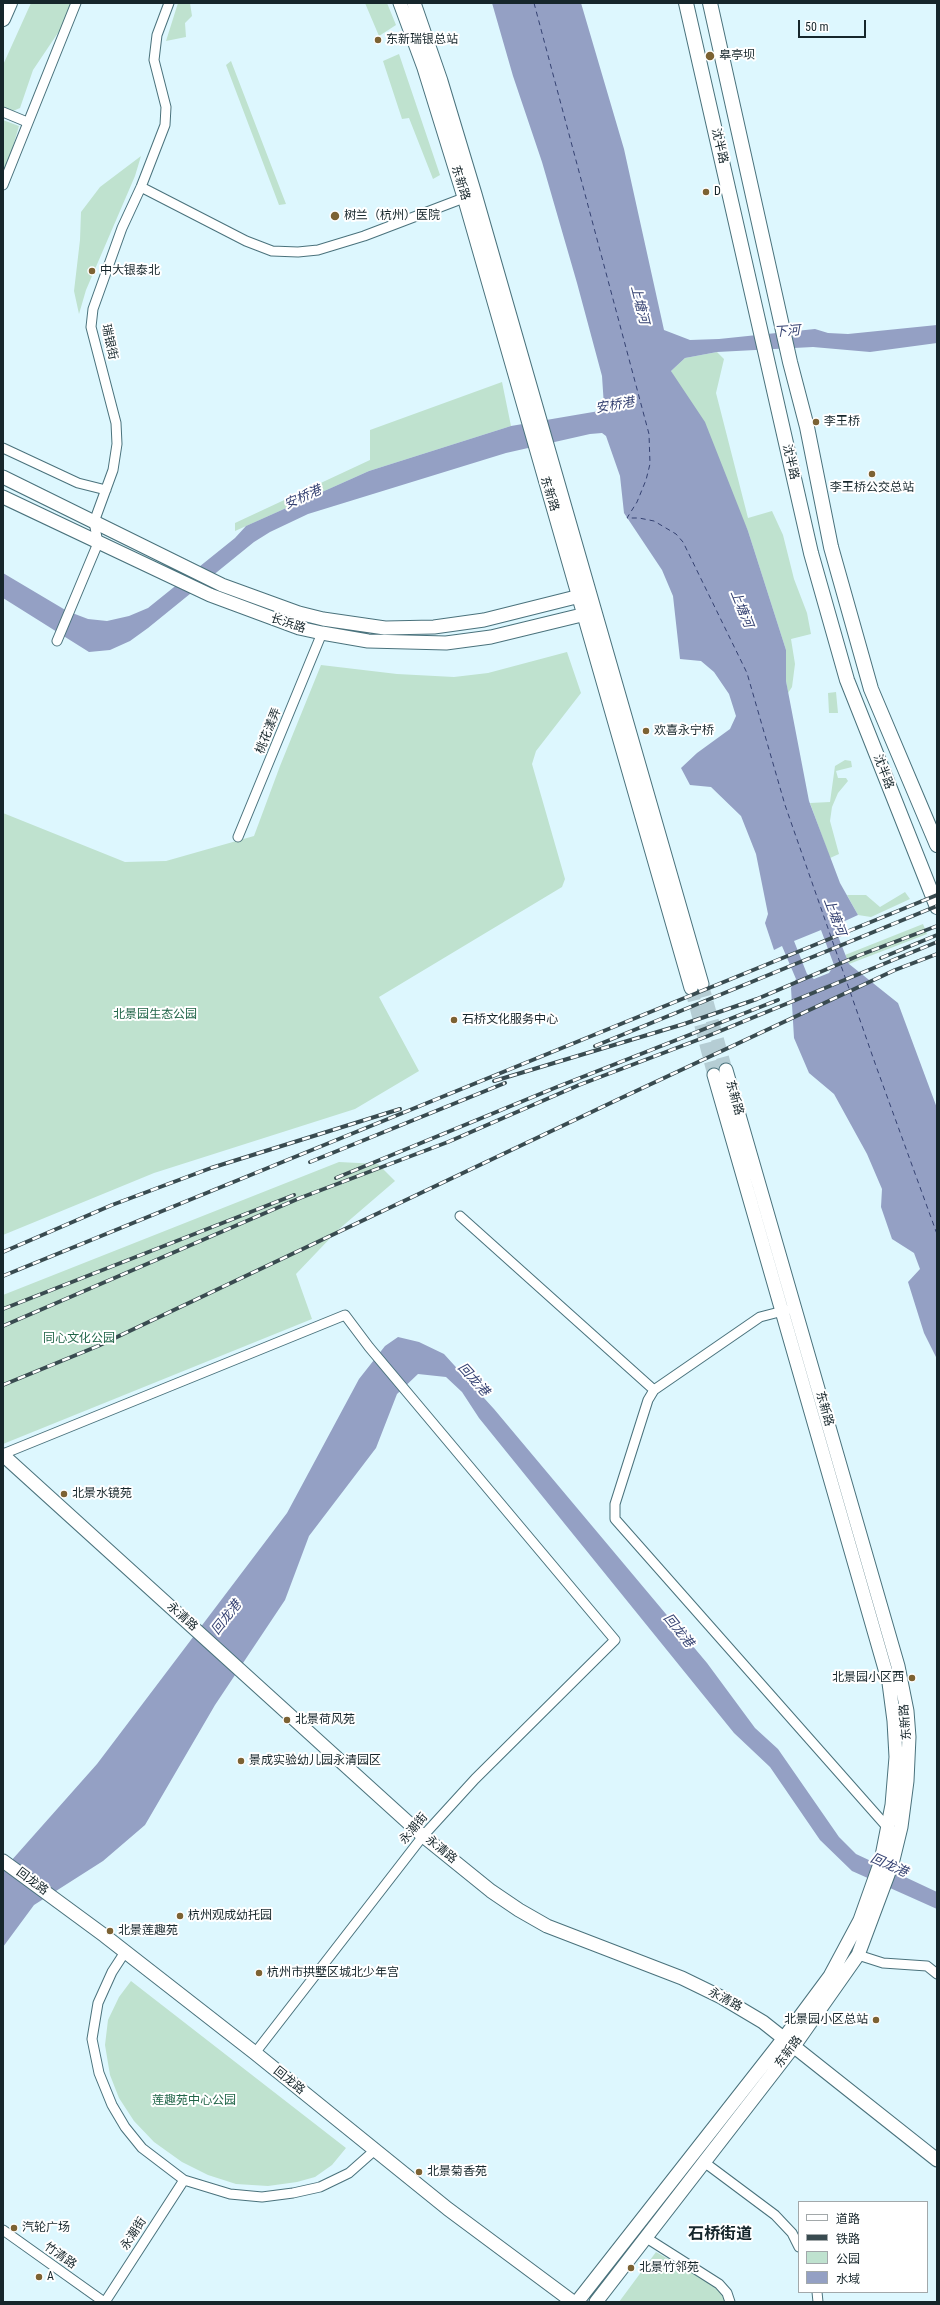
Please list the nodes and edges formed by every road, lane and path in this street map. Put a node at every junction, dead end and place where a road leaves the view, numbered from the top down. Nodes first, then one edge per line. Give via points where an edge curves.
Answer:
1 (10, 3) edge
2 (76, 3) edge
3 (169, 3) edge
4 (400, 3) edge
5 (414, 3) edge
6 (686, 3) edge
7 (710, 3) edge
8 (3, 19) edge
9 (3, 112) edge
10 (27, 122) junction
11 (3, 185) edge
12 (141, 187) junction
13 (470, 196) junction
14 (3, 448) edge
15 (3, 478) edge
16 (106, 490) junction
17 (3, 497) edge
18 (94, 522) junction
19 (98, 543) junction
20 (585, 595) junction
21 (590, 613) junction
22 (322, 634) junction
23 (57, 641) dead end
24 (238, 837) dead end
25 (937, 845) edge
26 (937, 907) edge
27 (697, 986) tunnel mouth
28 (720, 1073) tunnel mouth
29 (460, 1216) dead end
30 (789, 1310) junction
31 (654, 1390) junction
32 (3, 1454) edge
33 (888, 1828) junction
34 (423, 1836) junction
35 (3, 1861) edge
36 (886, 1862) junction
37 (878, 1889) junction
38 (125, 1952) junction
39 (858, 1955) junction
40 (937, 1974) edge
41 (789, 2042) junction
42 (255, 2053) junction
43 (375, 2150) junction
44 (937, 2160) edge
45 (704, 2162) junction
46 (184, 2180) junction
47 (3, 2230) edge
48 (645, 2237) junction
49 (798, 2245) edge
50 (104, 2302) edge
51 (573, 2302) edge
52 (577, 2302) edge
53 (596, 2302) edge
54 (730, 2302) edge

1 - 8 main road
2 - 10 street
3 - 12 street, 瑞银街 via 157,35 154,60 166,107 165,125
4 - 13 main road, 东新路
5 - 13 main road, 东新路 via 441,81
6 - 26 main road, 沈半路 via 811,554 847,680
7 - 25 main road, 沈半路 via 832,547 871,689
9 - 10 street
10 - 11 street
12 - 13 street via 246,241 272,251 298,252 318,250 364,236
12 - 16 street, 瑞银街 via 122,228 93,308 91,327 116,423 117,444 113,470
13 - 20 main road, 东新路
14 - 16 street via 78,483
15 - 18 main road, 长浜路
16 - 18 street, 瑞银街
17 - 19 main road, 长浜路
18 - 19 street
18 - 20 main road, 长浜路 via 234,589 299,613 344,623 385,628 434,627 484,620
19 - 22 main road, 长浜路 via 229,603
19 - 23 street
20 - 21 main road, 东新路
21 - 22 main road, 长浜路 via 491,637 446,643 368,641
21 - 27 main road, 东新路
22 - 24 street, 桃花漾弄
28 - 30 main road, 东新路
29 - 31 street
30 - 31 street via 760,1317
30 - 33 main road, 东新路 via 889,1683 896,1757
30 - 36 main road, 东新路 via 898,1666 907,1711 907,1781 901,1827
31 - 33 street via 648,1400 615,1504 615,1519
32 - 34 main road, 永清路
32 - 34 street, 永潮街 via 345,1315 615,1640 486,1768
33 - 36 main road, 东新路
34 - 41 main road, 永清路 via 491,1890 547,1926 702,1988 763,2022
34 - 42 street, 永潮街
35 - 38 main road, 回龙路
36 - 37 main road, 东新路
37 - 39 main road, 东新路
37 - 41 main road, 东新路 via 846,1949
38 - 42 main road, 回龙路
38 - 46 street via 112,1972 98,2003 92,2039 99,2073 112,2106 125,2128 142,2148
39 - 40 street via 882,1964 927,1966
39 - 41 main road, 东新路
41 - 44 main road, 永清路
41 - 45 main road, 东新路
41 - 52 main road, 东新路
42 - 43 main road, 回龙路
43 - 46 street via 349,2173 320,2187 293,2193 262,2197 230,2194
43 - 51 main road, 回龙路 via 448,2209
45 - 48 main road, 东新路
45 - 49 street via 775,2215 792,2233
46 - 50 street, 永潮街
47 - 50 street, 竹清路
48 - 53 main road, 东新路
48 - 54 street via 719,2284 727,2293

